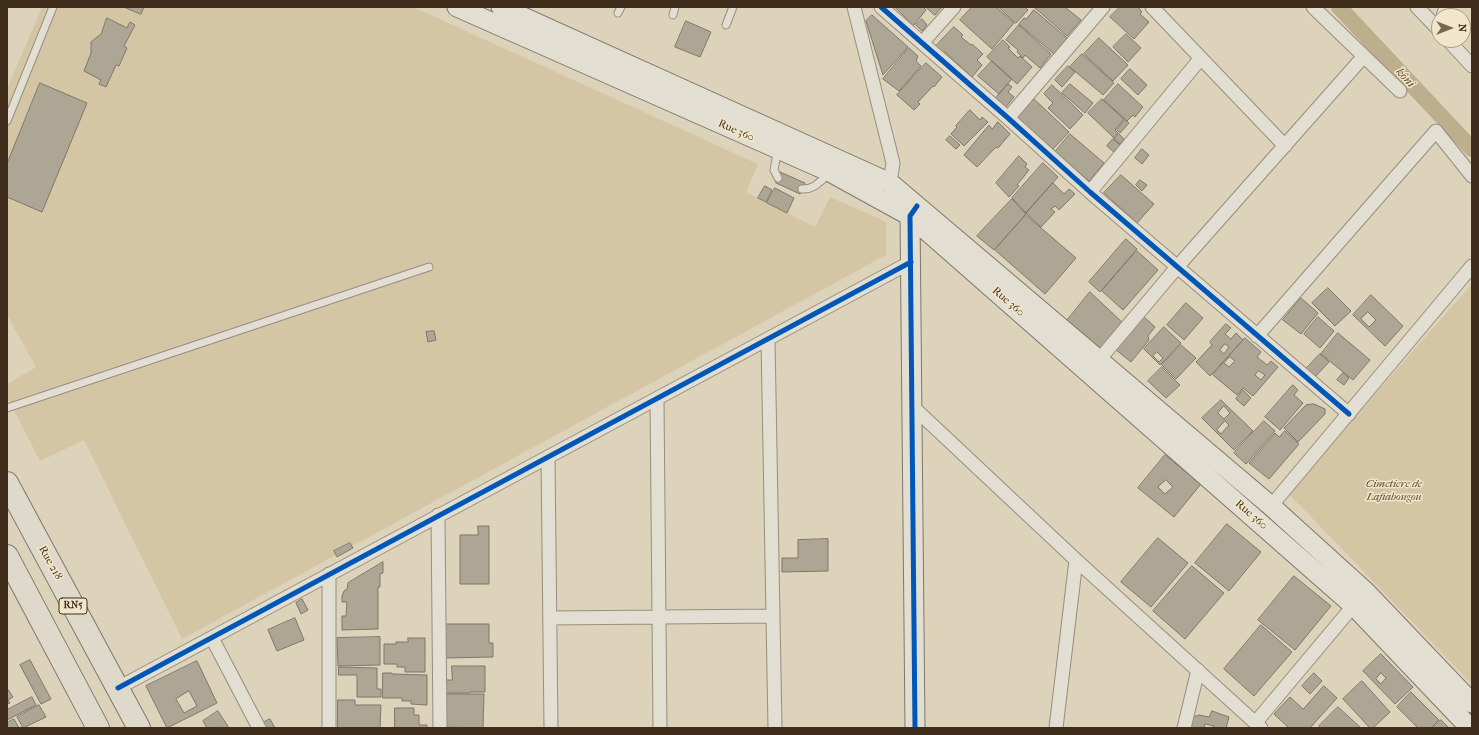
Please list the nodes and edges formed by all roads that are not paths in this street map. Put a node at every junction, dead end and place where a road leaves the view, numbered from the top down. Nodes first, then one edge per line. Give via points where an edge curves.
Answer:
1 (53, 7) edge
2 (457, 7) edge
3 (501, 7) edge
4 (675, 7) edge
5 (733, 7) edge
6 (854, 7) edge
7 (881, 7) edge
8 (954, 7) edge
9 (1103, 7) edge
10 (1152, 7) edge
11 (1313, 7) edge
12 (1417, 7) edge
13 (673, 15) dead end
14 (1431, 21) edge
15 (726, 25) dead end
16 (922, 43) junction
17 (1455, 48) edge
18 (1364, 56) junction
19 (1201, 58) junction
20 (1472, 66) edge
21 (1400, 91) dead end
22 (1008, 118) junction
23 (7, 121) edge
24 (1285, 146) junction
25 (778, 149) junction
26 (830, 172) junction
27 (1472, 176) edge
28 (778, 178) dead end
29 (890, 183) junction
30 (802, 189) dead end
31 (1090, 192) junction
32 (914, 211) junction
33 (911, 262) junction
34 (1178, 266) junction
35 (1472, 266) edge
36 (429, 267) dead end
37 (1257, 336) junction
38 (768, 339) junction
39 (1099, 360) junction
40 (657, 399) junction
41 (912, 406) junction
42 (7, 408) edge
43 (1349, 414) junction
44 (548, 458) junction
45 (7, 483) edge
46 (1271, 506) junction
47 (438, 515) junction
48 (7, 556) edge
49 (1076, 560) junction
50 (329, 574) junction
51 (1359, 598) junction
52 (773, 616) junction
53 (659, 617) junction
54 (550, 618) junction
55 (212, 638) junction
56 (1198, 670) junction
57 (118, 688) junction
58 (1472, 703) edge
59 (1258, 725) edge
60 (98, 728) edge
61 (139, 728) edge
62 (260, 728) edge
63 (329, 728) edge
64 (440, 728) edge
65 (551, 728) edge
66 (660, 728) edge
67 (775, 728) edge
68 (915, 728) edge
69 (1056, 728) edge
70 (1184, 728) edge
71 (1470, 728) edge

1 - 23 lane
2 - 25 main road, Rue 360
3 - 29 main road, Rue 360
4 - 13 lane
5 - 15 lane
6 - 29 street via 893,163
7 - 16 street
8 - 16 street
9 - 22 street
10 - 19 street
11 - 18 street
12 - 14 street
16 - 22 street
17 - 20 street
18 - 21 street
18 - 24 street
19 - 24 street
19 - 31 street
22 - 31 street
24 - 34 street
25 - 26 main road, Rue 360
25 - 28 lane via 774,170
26 - 30 lane via 813,188
26 - 32 main road, Rue 360
27 - 37 street via 1436,131
29 - 32 main road, Rue 360
31 - 34 street
32 - 33 main road
32 - 39 main road, Rue 360
32 - 51 main road, Rue 360
33 - 38 street
33 - 41 main road
34 - 37 street
34 - 39 street
35 - 43 street
36 - 42 lane
37 - 43 street
38 - 40 street
38 - 52 street
39 - 46 main road, Rue 360
40 - 44 street
40 - 53 street
41 - 49 street
41 - 68 main road
43 - 46 street
44 - 47 street
44 - 54 street
45 - 57 highway, Rue 218 / RN5
46 - 51 main road, Rue 360
47 - 50 street
47 - 64 street
48 - 60 highway
49 - 56 street
49 - 69 street
50 - 55 street
50 - 63 street
51 - 58 main road, Rue 360
51 - 59 street
51 - 71 main road, Rue 360
52 - 53 street
52 - 67 street
53 - 54 street
53 - 66 street
54 - 65 street
55 - 57 street
55 - 62 street
56 - 59 street
56 - 70 street
57 - 61 highway, Rue 218 / RN5

